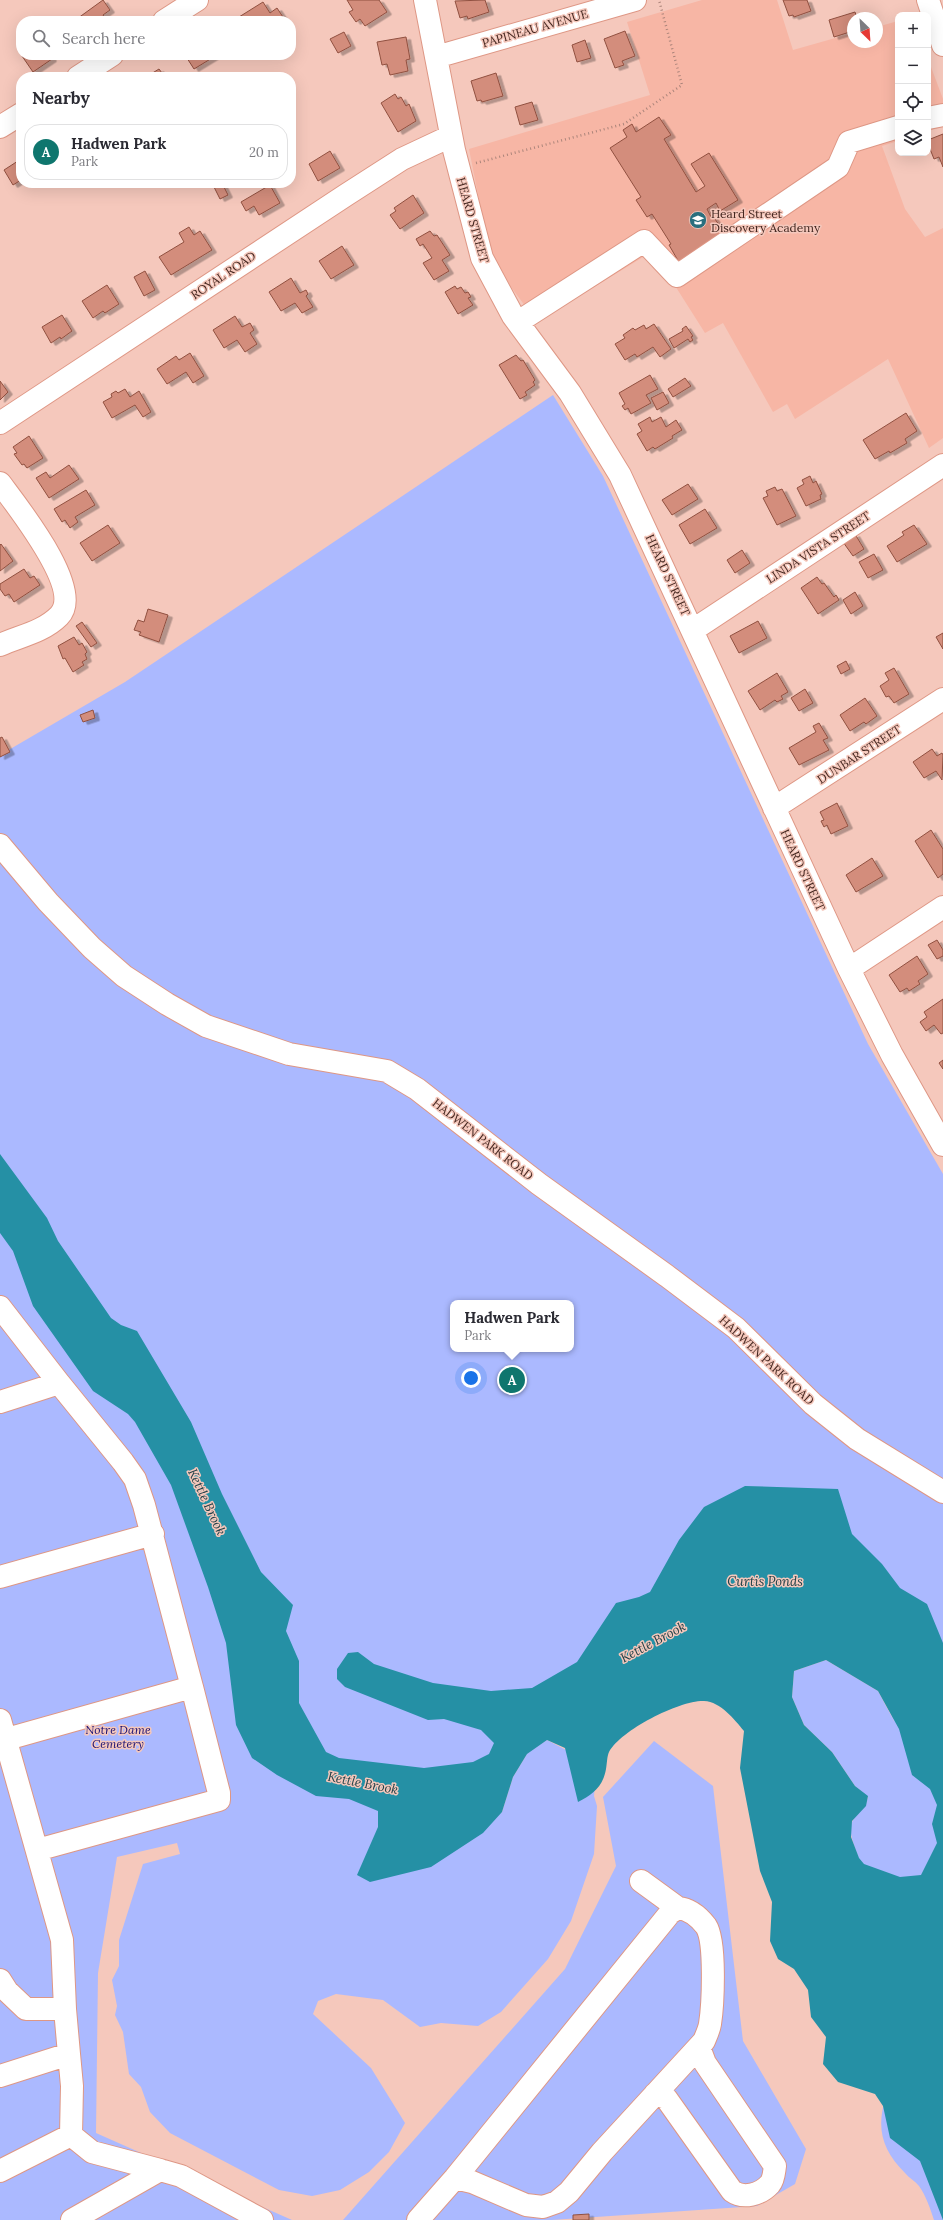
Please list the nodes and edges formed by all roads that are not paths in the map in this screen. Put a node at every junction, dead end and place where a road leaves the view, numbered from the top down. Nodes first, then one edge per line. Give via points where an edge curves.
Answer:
1 (197, 0) edge
2 (425, 0) edge
3 (635, 0) edge
4 (928, 0) edge
5 (172, 16) edge
6 (943, 45) edge
7 (436, 57) junction
8 (104, 60) edge
9 (86, 72) edge
10 (943, 115) edge
11 (16, 117) edge
12 (931, 117) edge
13 (0, 127) edge
14 (895, 128) edge
15 (451, 136) junction
16 (518, 322) junction
17 (0, 423) edge
18 (943, 465) edge
19 (0, 483) edge
20 (693, 630) junction
21 (0, 645) edge
22 (943, 699) edge
23 (774, 808) junction
24 (0, 845) edge
25 (943, 908) edge
26 (849, 970) junction
27 (940, 1132) edge
28 (0, 1307) edge
29 (59, 1383) junction
30 (0, 1402) edge
31 (943, 1492) edge
32 (153, 1534) junction
33 (0, 1577) edge
34 (192, 1687) junction
35 (2, 1734) edge
36 (37, 1850) junction
37 (641, 1881) dead end
38 (678, 1908) junction
39 (0, 1980) edge
40 (65, 2009) junction
41 (699, 2047) junction
42 (69, 2054) junction
43 (0, 2076) edge
44 (655, 2094) junction
45 (71, 2135) junction
46 (0, 2170) edge
47 (160, 2170) junction
48 (455, 2178) junction
49 (72, 2220) edge
50 (262, 2220) edge
51 (418, 2220) edge

1 - 5 street
2 - 7 street, HEARD STREET
3 - 7 street, PAPINEAU AVENUE
4 - 6 street
7 - 15 street, HEARD STREET
8 - 9 street
10 - 12 street
11 - 13 street
14 - 16 street via 849,142 838,167 677,276 644,241
15 - 16 street, HEARD STREET via 482,258 496,288
15 - 17 street, ROYAL ROAD via 402,160 346,195
16 - 20 street, HEARD STREET via 570,393 620,475
18 - 20 street, LINDA VISTA STREET
19 - 21 street via 52,558 63,581 65,598 61,614 44,628
20 - 23 street, HEARD STREET
22 - 23 street, DUNBAR STREET
23 - 26 street, HEARD STREET
24 - 31 street, HADWEN PARK ROAD via 53,908 124,976 206,1026 289,1054 387,1071 417,1088 540,1184 736,1328 813,1404 857,1439
25 - 26 street
26 - 27 street, HEARD STREET via 892,1055
28 - 29 street
29 - 30 street
29 - 32 street via 135,1479
32 - 33 street
32 - 34 street
34 - 35 street
34 - 36 street via 219,1800
35 - 36 street
36 - 40 street via 62,1940
37 - 38 street
38 - 41 street via 694,1914 706,1927 712,1945 710,2024
38 - 48 street via 670,1913
39 - 40 street via 6,1991 26,2009
40 - 42 street
41 - 44 street
41 - 44 street via 705,2063 774,2166 770,2184 748,2196 732,2191 666,2098
42 - 43 street
42 - 45 street via 72,2086
44 - 48 street via 569,2192 556,2202 543,2207 526,2205 472,2182
45 - 46 street
45 - 47 street via 92,2152
47 - 49 street
47 - 50 street via 187,2179
48 - 51 street

